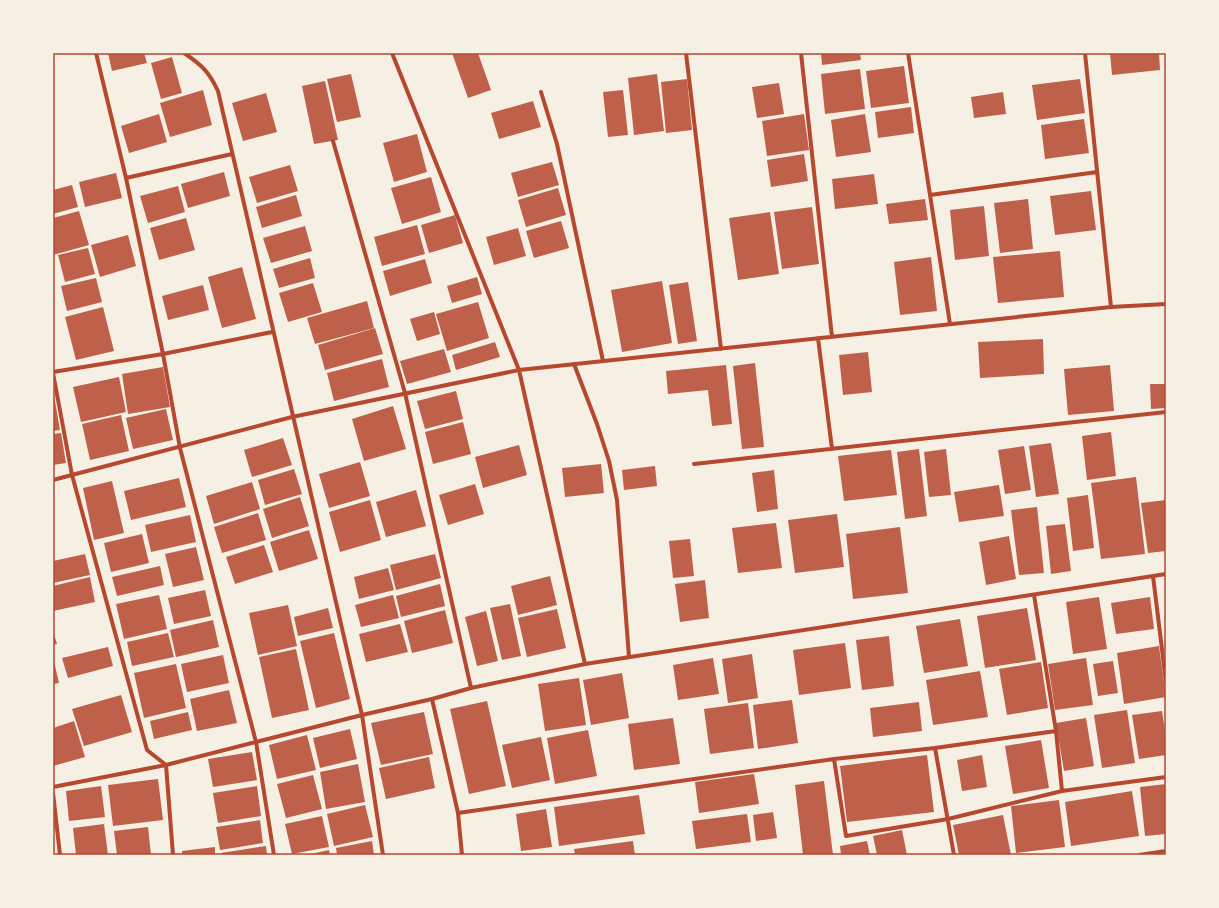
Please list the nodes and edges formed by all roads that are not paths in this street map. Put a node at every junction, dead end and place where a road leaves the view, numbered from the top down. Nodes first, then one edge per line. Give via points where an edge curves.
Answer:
1 (96, 53) edge
2 (184, 53) edge
3 (392, 53) edge
4 (686, 53) edge
5 (801, 53) edge
6 (908, 53) edge
7 (1085, 53) edge
8 (541, 92) dead end
9 (333, 141) dead end
10 (232, 154) junction
11 (1097, 172) junction
12 (126, 178) junction
13 (930, 195) junction
14 (1166, 304) edge
15 (1111, 307) junction
16 (950, 324) junction
17 (272, 332) junction
18 (832, 337) junction
19 (818, 338) junction
20 (721, 349) junction
21 (162, 354) junction
22 (603, 361) junction
23 (574, 364) junction
24 (519, 370) junction
25 (53, 373) edge
26 (405, 393) junction
27 (1166, 412) edge
28 (292, 417) junction
29 (180, 448) junction
30 (832, 449) junction
31 (694, 464) dead end
32 (72, 475) junction
33 (53, 480) edge
34 (1166, 574) edge
35 (1153, 576) junction
36 (1034, 595) junction
37 (629, 657) junction
38 (585, 664) junction
39 (1166, 682) edge
40 (471, 688) junction
41 (432, 699) junction
42 (362, 715) junction
43 (1056, 731) junction
44 (256, 742) junction
45 (935, 748) junction
46 (834, 759) junction
47 (166, 765) junction
48 (1166, 777) edge
49 (53, 787) edge
50 (1062, 791) junction
51 (53, 793) edge
52 (458, 812) junction
53 (948, 818) junction
54 (1166, 851) edge
55 (60, 855) edge
56 (174, 855) edge
57 (274, 855) edge
58 (383, 855) edge
59 (462, 855) edge
60 (954, 855) edge
61 (1139, 855) edge

1 - 12 street
2 - 10 street via 201,64 218,91
3 - 24 street
4 - 20 street
5 - 18 street
6 - 13 street
7 - 11 street
8 - 22 street via 557,144
9 - 26 street
10 - 12 street
10 - 17 street
11 - 13 street
11 - 15 street
12 - 21 street
13 - 16 street
14 - 15 street
15 - 16 street
16 - 18 street
17 - 21 street
17 - 28 street
18 - 19 street
19 - 20 street
19 - 30 street
20 - 22 street
21 - 25 street
21 - 29 street
22 - 23 street
23 - 24 street
23 - 37 street via 598,424 614,484
24 - 26 street
24 - 38 street
25 - 32 street
26 - 28 street
26 - 40 street
27 - 30 street
28 - 29 street
28 - 42 street
29 - 32 street
29 - 44 street
30 - 31 street
32 - 33 street
32 - 47 street via 147,750
34 - 35 street
35 - 36 street
35 - 39 street
36 - 37 street
36 - 43 street
37 - 38 street
38 - 40 street
40 - 41 street
41 - 42 street
41 - 52 street
42 - 44 street
42 - 58 street
43 - 45 street
43 - 50 street
44 - 47 street
44 - 57 street
45 - 46 street
45 - 53 street
46 - 52 street
46 - 53 street via 846,836
47 - 49 street
47 - 56 street
48 - 50 street
50 - 53 street
51 - 55 street
52 - 59 street
53 - 60 street
54 - 61 street

